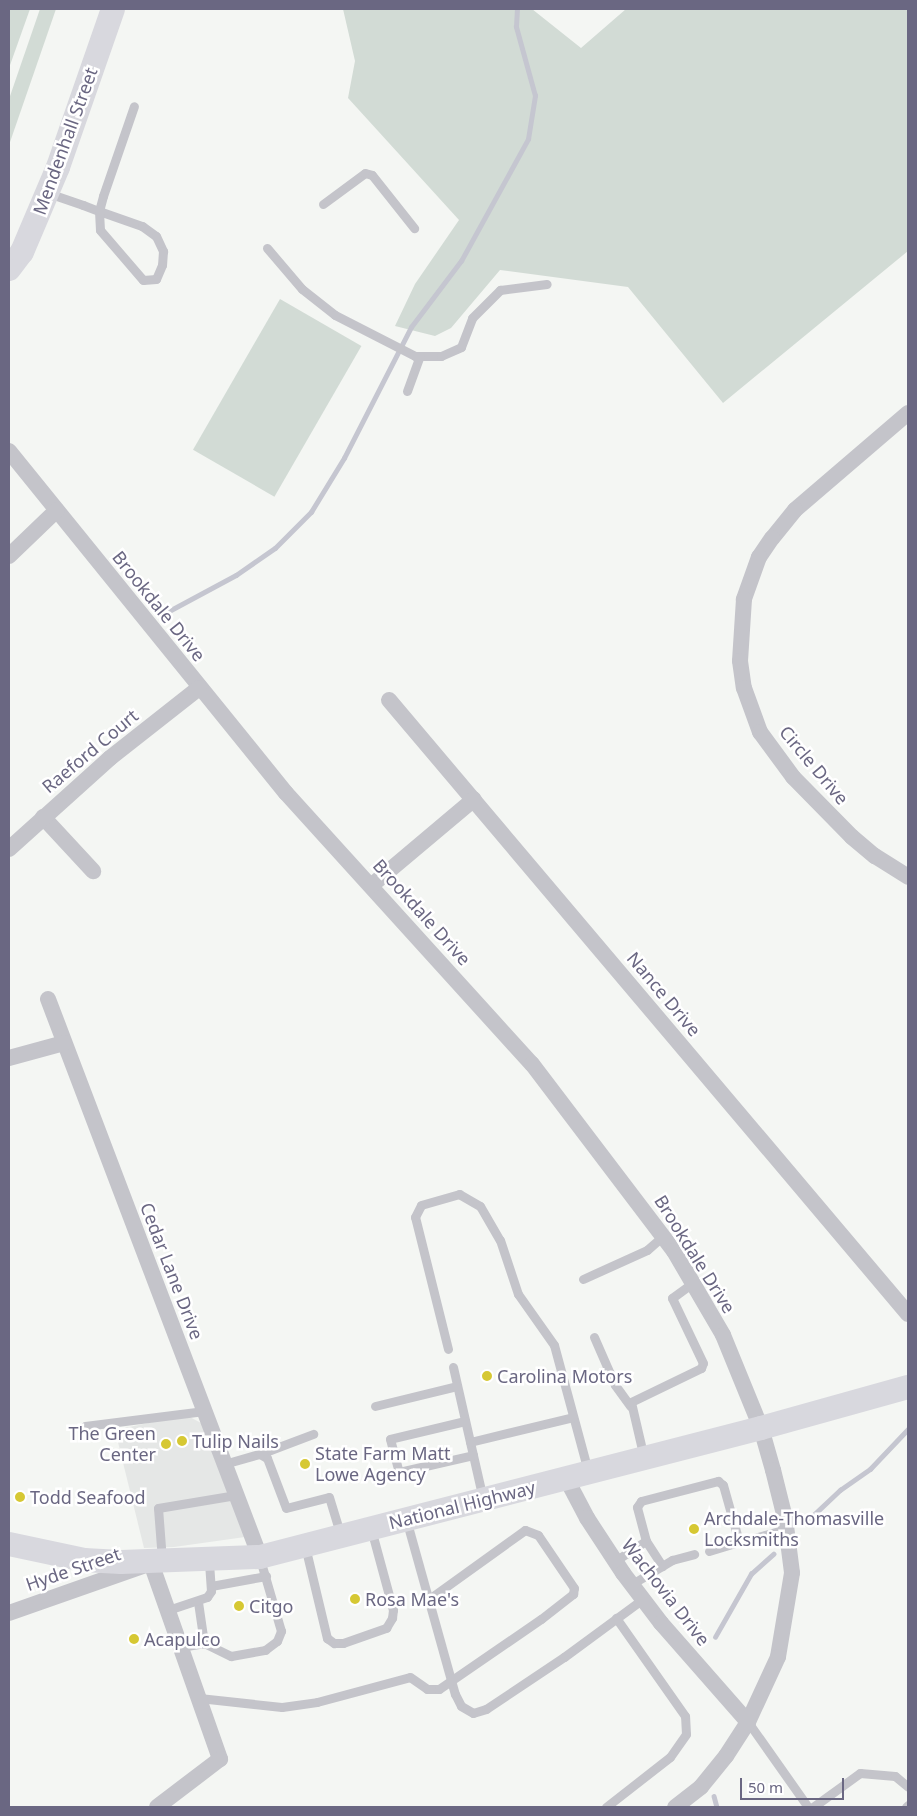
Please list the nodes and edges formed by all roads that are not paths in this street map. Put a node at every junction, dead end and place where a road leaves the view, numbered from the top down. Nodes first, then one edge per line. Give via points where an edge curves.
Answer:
1 (113, 9) edge
2 (134, 106) dead end
3 (47, 193) junction
4 (324, 204) dead end
5 (99, 211) junction
6 (414, 228) dead end
7 (267, 248) dead end
8 (9, 269) edge
9 (547, 284) dead end
10 (420, 356) junction
11 (408, 391) dead end
12 (908, 413) edge
13 (9, 452) edge
14 (57, 510) junction
15 (9, 556) edge
16 (199, 688) junction
17 (389, 700) dead end
18 (474, 799) junction
19 (43, 817) junction
20 (9, 849) edge
21 (93, 871) dead end
22 (908, 877) edge
23 (372, 885) junction
24 (48, 999) dead end
25 (64, 1043) junction
26 (9, 1058) edge
27 (663, 1236) junction
28 (583, 1279) dead end
29 (693, 1283) junction
30 (908, 1314) edge
31 (594, 1337) dead end
32 (448, 1349) dead end
33 (453, 1367) dead end
34 (457, 1386) junction
35 (908, 1387) edge
36 (375, 1406) dead end
37 (630, 1406) junction
38 (204, 1411) junction
39 (573, 1417) junction
40 (465, 1421) junction
41 (85, 1426) dead end
42 (761, 1428) junction
43 (313, 1434) dead end
44 (470, 1442) junction
45 (260, 1454) junction
46 (473, 1455) junction
47 (644, 1458) junction
48 (224, 1464) junction
49 (577, 1475) junction
50 (236, 1495) junction
51 (483, 1500) junction
52 (406, 1519) junction
53 (371, 1528) junction
54 (787, 1529) junction
55 (341, 1536) junction
56 (646, 1541) junction
57 (739, 1542) junction
58 (9, 1544) edge
59 (305, 1546) junction
60 (709, 1550) dead end
61 (694, 1554) dead end
62 (209, 1559) junction
63 (615, 1561) junction
64 (157, 1563) junction
65 (662, 1566) junction
66 (263, 1567) junction
67 (632, 1584) junction
68 (211, 1586) junction
69 (428, 1599) junction
70 (643, 1599) junction
71 (198, 1602) junction
72 (168, 1610) junction
73 (9, 1612) edge
74 (616, 1618) junction
75 (204, 1642) junction
76 (180, 1647) junction
77 (452, 1682) junction
78 (198, 1698) junction
79 (748, 1722) junction
80 (908, 1787) edge
81 (157, 1807) edge
82 (608, 1807) edge
83 (675, 1807) edge
84 (808, 1807) edge
85 (813, 1807) edge

1 - 3 main road, Mendenhall Street
2 - 5 lane
3 - 5 lane
3 - 8 main road, Mendenhall Street via 22,252
4 - 6 lane via 365,173 372,175
5 - 5 lane via 142,226 156,236 163,250 162,265 156,278 144,280 130,267 100,230
7 - 10 lane via 302,289 335,315
9 - 10 lane via 500,290 472,318 461,347 441,356
10 - 11 lane
12 - 22 street, Circle Drive via 796,510 772,538 759,557 746,592 740,648 746,695 760,732 773,751 819,807 875,856
13 - 14 street, Brookdale Drive
14 - 15 street
14 - 16 street, Brookdale Drive
16 - 19 street, Raeford Court via 110,758
16 - 23 street, Brookdale Drive via 286,793
17 - 18 street, Nance Drive
18 - 23 street
18 - 30 street, Nance Drive
19 - 20 street, Raeford Court
19 - 21 street
23 - 27 street, Brookdale Drive via 532,1064
24 - 25 street, Cedar Lane Drive
25 - 26 street
25 - 38 street, Cedar Lane Drive
27 - 28 lane via 647,1250
27 - 29 street, Brookdale Drive
29 - 37 lane via 672,1298 703,1363 701,1368 631,1402
29 - 42 street, Brookdale Drive via 723,1335
31 - 37 lane via 615,1385
32 - 39 lane via 415,1217 420,1205 459,1194 480,1206 500,1240 518,1294 554,1345
33 - 34 lane
34 - 36 lane
34 - 40 lane
35 - 42 main road, National Highway
37 - 47 lane
38 - 41 lane
38 - 48 street, Cedar Lane Drive
39 - 44 lane
39 - 49 lane
40 - 44 lane
40 - 46 lane via 390,1439 399,1472
42 - 47 main road, National Highway
42 - 54 street, Brookdale Drive
43 - 45 lane
44 - 46 lane
45 - 48 lane
45 - 55 lane via 267,1458 286,1508 328,1497
46 - 51 lane
47 - 49 main road, National Highway
48 - 50 street, Cedar Lane Drive
49 - 51 main road, National Highway
49 - 63 street, Wachovia Drive via 587,1518
50 - 64 lane via 158,1508
50 - 66 street, Cedar Lane Drive
51 - 52 main road, National Highway
52 - 53 main road, National Highway
52 - 69 lane
53 - 55 main road, National Highway
53 - 59 lane via 393,1610 392,1618 386,1628 343,1642 334,1643 326,1638
54 - 57 lane
54 - 79 street, Brookdale Drive via 792,1573 788,1613 778,1656
55 - 59 main road, National Highway
56 - 57 lane via 637,1507 641,1501 718,1481 723,1485
56 - 63 lane
56 - 65 lane
57 - 60 lane
58 - 64 main road, National Highway via 84,1560
59 - 66 main road, National Highway
61 - 65 lane
62 - 64 main road, National Highway
62 - 66 main road, National Highway
62 - 68 lane
63 - 67 street, Wachovia Drive
64 - 72 street
64 - 73 street, Hyde Street
65 - 67 lane
66 - 68 lane
66 - 75 lane via 280,1630 277,1641 265,1650 232,1656
67 - 70 street, Wachovia Drive
68 - 71 lane via 207,1597
69 - 77 lane
69 - 77 lane via 525,1530 538,1535 574,1588 573,1594 541,1619
70 - 74 lane
70 - 79 street, Wachovia Drive
71 - 72 lane
71 - 75 lane
72 - 76 street
74 - 77 lane via 486,1709 474,1713 461,1706
74 - 82 lane via 685,1716 686,1734 670,1757
75 - 76 lane
76 - 78 street
77 - 78 lane via 432,1691 410,1677 402,1677 317,1702 282,1707
78 - 81 street via 220,1759
79 - 83 street, Brookdale Drive via 701,1787
79 - 84 lane
80 - 85 lane via 895,1776 860,1773

